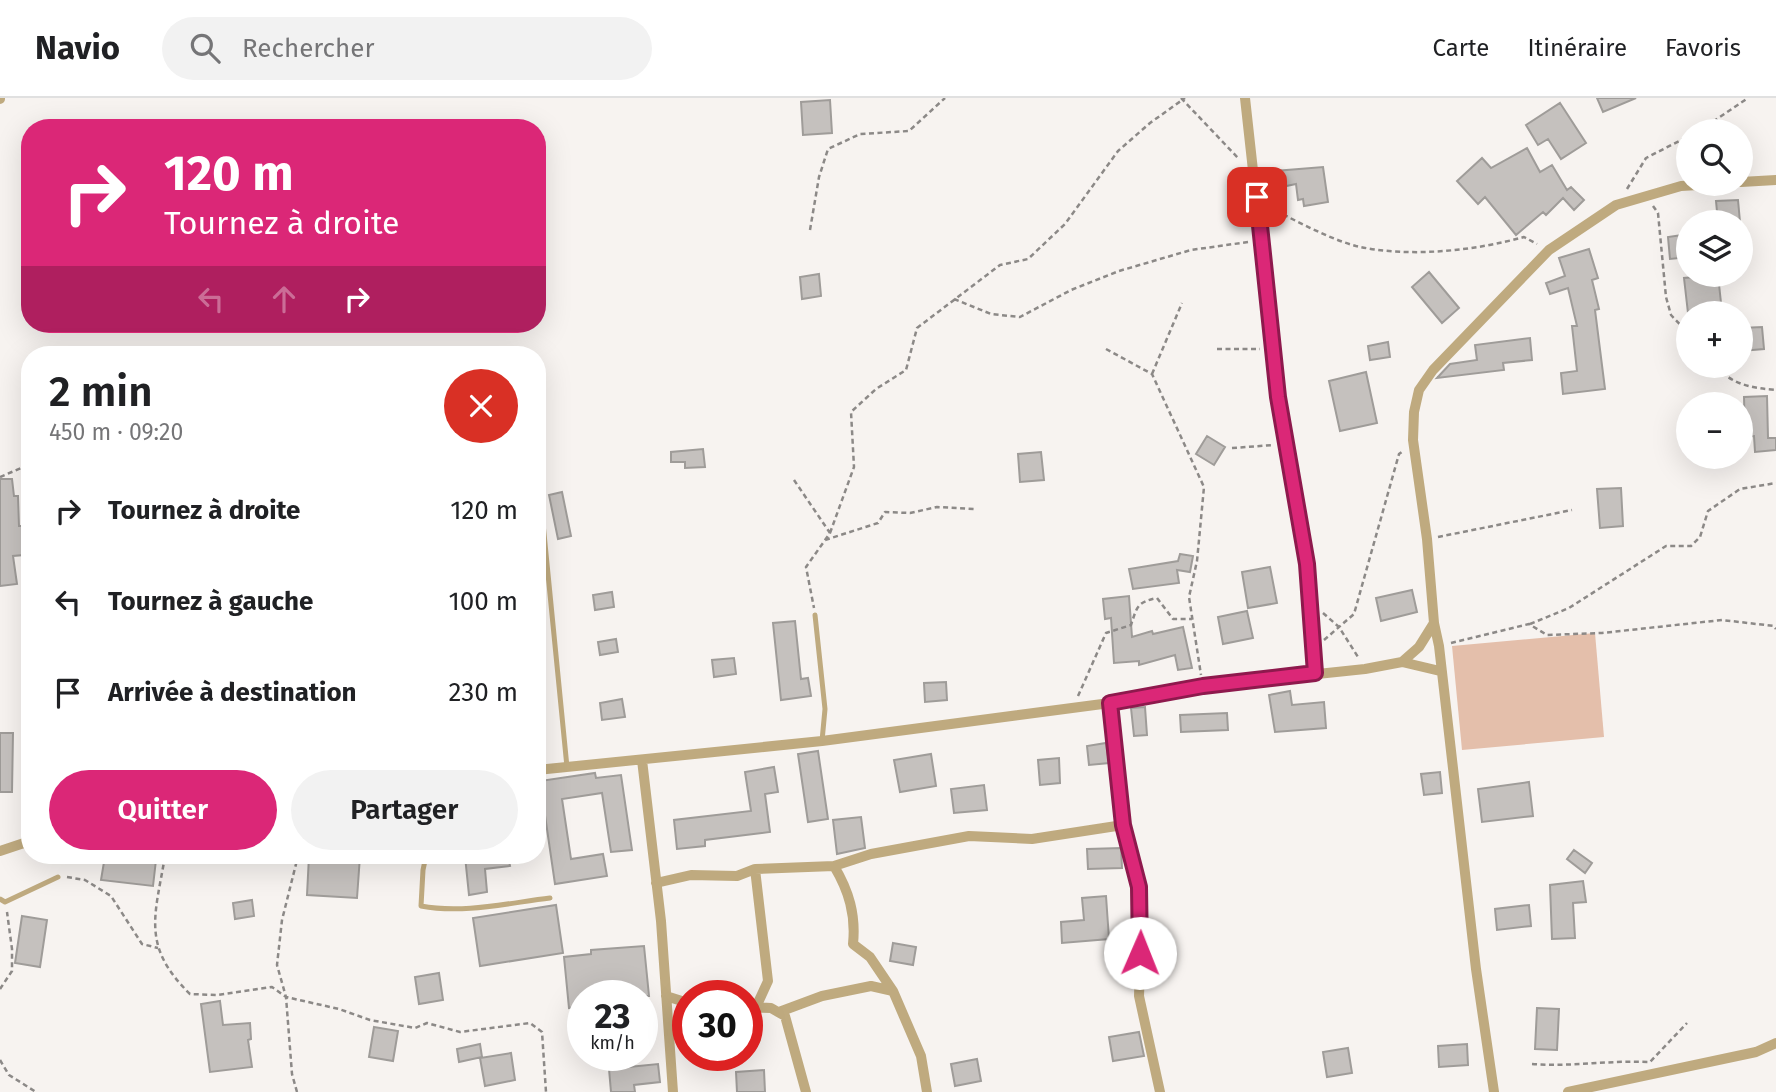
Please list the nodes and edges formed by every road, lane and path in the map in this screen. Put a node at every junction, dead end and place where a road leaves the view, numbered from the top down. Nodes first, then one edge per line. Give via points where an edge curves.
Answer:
1 (945, 98) edge
2 (1245, 98) edge
3 (1748, 98) edge
4 (1183, 99) edge
5 (1717, 119) edge
6 (1676, 143) edge
7 (1254, 175) junction
8 (1776, 180) edge
9 (1753, 181) edge
10 (1676, 187) edge
11 (1645, 195) junction
12 (1266, 197) dead end
13 (1616, 205) junction
14 (810, 230) dead end
15 (1262, 240) junction
16 (1549, 250) junction
17 (954, 299) junction
18 (1182, 303) dead end
19 (1676, 320) edge
20 (1106, 349) dead end
21 (1217, 349) dead end
22 (1274, 349) junction
23 (1153, 374) junction
24 (1727, 378) edge
25 (1776, 390) edge
26 (1413, 440) junction
27 (1286, 443) junction
28 (1232, 448) dead end
29 (21, 468) edge
30 (0, 477) edge
31 (794, 480) dead end
32 (1776, 483) edge
33 (974, 509) dead end
34 (1572, 510) dead end
35 (830, 533) junction
36 (1427, 539) junction
37 (825, 540) junction
38 (546, 554) edge
39 (1310, 601) junction
40 (815, 615) joint
41 (1192, 619) junction
42 (1434, 623) junction
43 (1530, 624) junction
44 (1339, 627) junction
45 (1776, 629) edge
46 (1439, 646) junction
47 (1314, 649) junction
48 (1402, 662) junction
49 (1365, 669) junction
50 (1440, 671) junction
51 (1315, 673) junction
52 (1203, 686) junction
53 (1110, 703) junction
54 (1073, 708) junction
55 (822, 741) junction
56 (642, 760) junction
57 (567, 767) junction
58 (546, 769) edge
59 (1123, 825) junction
60 (21, 844) edge
61 (0, 852) edge
62 (164, 864) edge
63 (296, 864) edge
64 (424, 864) edge
65 (834, 866) junction
66 (755, 869) junction
67 (58, 877) joint
68 (656, 883) junction
69 (550, 898) dead end
70 (3, 900) edge
71 (158, 948) junction
72 (0, 989) edge
73 (763, 989) edge
74 (893, 990) junction
75 (666, 996) junction
76 (286, 997) junction
77 (672, 998) edge
78 (763, 1008) edge
79 (779, 1012) junction
80 (1687, 1023) dead end
81 (1776, 1043) edge
82 (0, 1060) edge
83 (1532, 1064) dead end
84 (1161, 1091) edge
85 (36, 1092) edge
86 (297, 1092) edge
87 (546, 1092) edge
88 (673, 1092) edge
89 (806, 1092) edge
90 (927, 1092) edge
91 (1494, 1092) edge
92 (1568, 1092) edge

1 - 14 path via 909,131 860,134 828,149
2 - 7 street
3 - 5 path
4 - 7 path
4 - 17 path via 1118,151 1065,224 1028,259 1000,265
6 - 13 path via 1646,159
7 - 15 street
8 - 9 street
10 - 11 street
11 - 13 street
11 - 19 path via 1658,213 1666,297
12 - 16 path via 1272,209 1358,246 1407,253 1524,237
13 - 16 street
15 - 17 path via 1191,250 1119,271 1020,317 991,314
15 - 22 street
16 - 26 street via 1433,370 1419,390
17 - 35 path via 917,328 906,370 851,412 854,467
18 - 23 path
20 - 23 path
21 - 22 path
22 - 27 street
23 - 41 path via 1204,487 1189,597
24 - 25 path via 1752,388
26 - 36 street
26 - 44 path via 1399,454 1354,614
27 - 28 path
27 - 39 street
29 - 30 path
31 - 35 path
32 - 43 path via 1740,489 1708,511 1700,537 1691,545 1666,547 1569,608
33 - 37 path via 885,512 878,523
34 - 36 path
35 - 37 path
36 - 42 street
37 - 40 path via 806,567
38 - 57 lane
39 - 44 path
39 - 47 street
40 - 55 lane via 825,709
41 - 52 path
41 - 54 path via 1173,619 1157,598 1143,600 1131,625 1106,633
42 - 46 street
42 - 48 street via 1419,647
43 - 45 path via 1547,635 1722,620
43 - 46 path
44 - 47 path
44 - 49 path
46 - 50 street
47 - 51 street
48 - 49 street
48 - 50 street
49 - 51 street
50 - 91 street
51 - 52 street
52 - 53 street
53 - 54 street
53 - 59 street
54 - 55 street
55 - 56 street
56 - 57 street
56 - 68 street
57 - 58 street
59 - 65 street via 1032,839 969,836 911,845
59 - 84 street via 1139,887 1139,996
60 - 61 street
62 - 71 path via 154,932
63 - 76 path via 277,965
64 - 69 lane via 421,906 470,908
65 - 66 street
65 - 74 street via 846,886 855,924 853,944 870,957
66 - 68 street via 737,876 691,875
66 - 73 street via 768,981
67 - 70 lane
67 - 71 path via 85,880 111,896 142,944
68 - 75 street
70 - 72 path via 12,971
71 - 76 path via 172,977 190,994 272,988
74 - 79 street via 871,986 821,996
74 - 90 street via 920,1056
75 - 77 street
75 - 88 street
76 - 86 path
76 - 87 path via 415,1028 426,1023 460,1032 530,1023 542,1032
78 - 79 street
79 - 89 street via 785,1016
80 - 83 path via 1650,1062
81 - 92 street via 1756,1052
82 - 85 path via 9,1075

